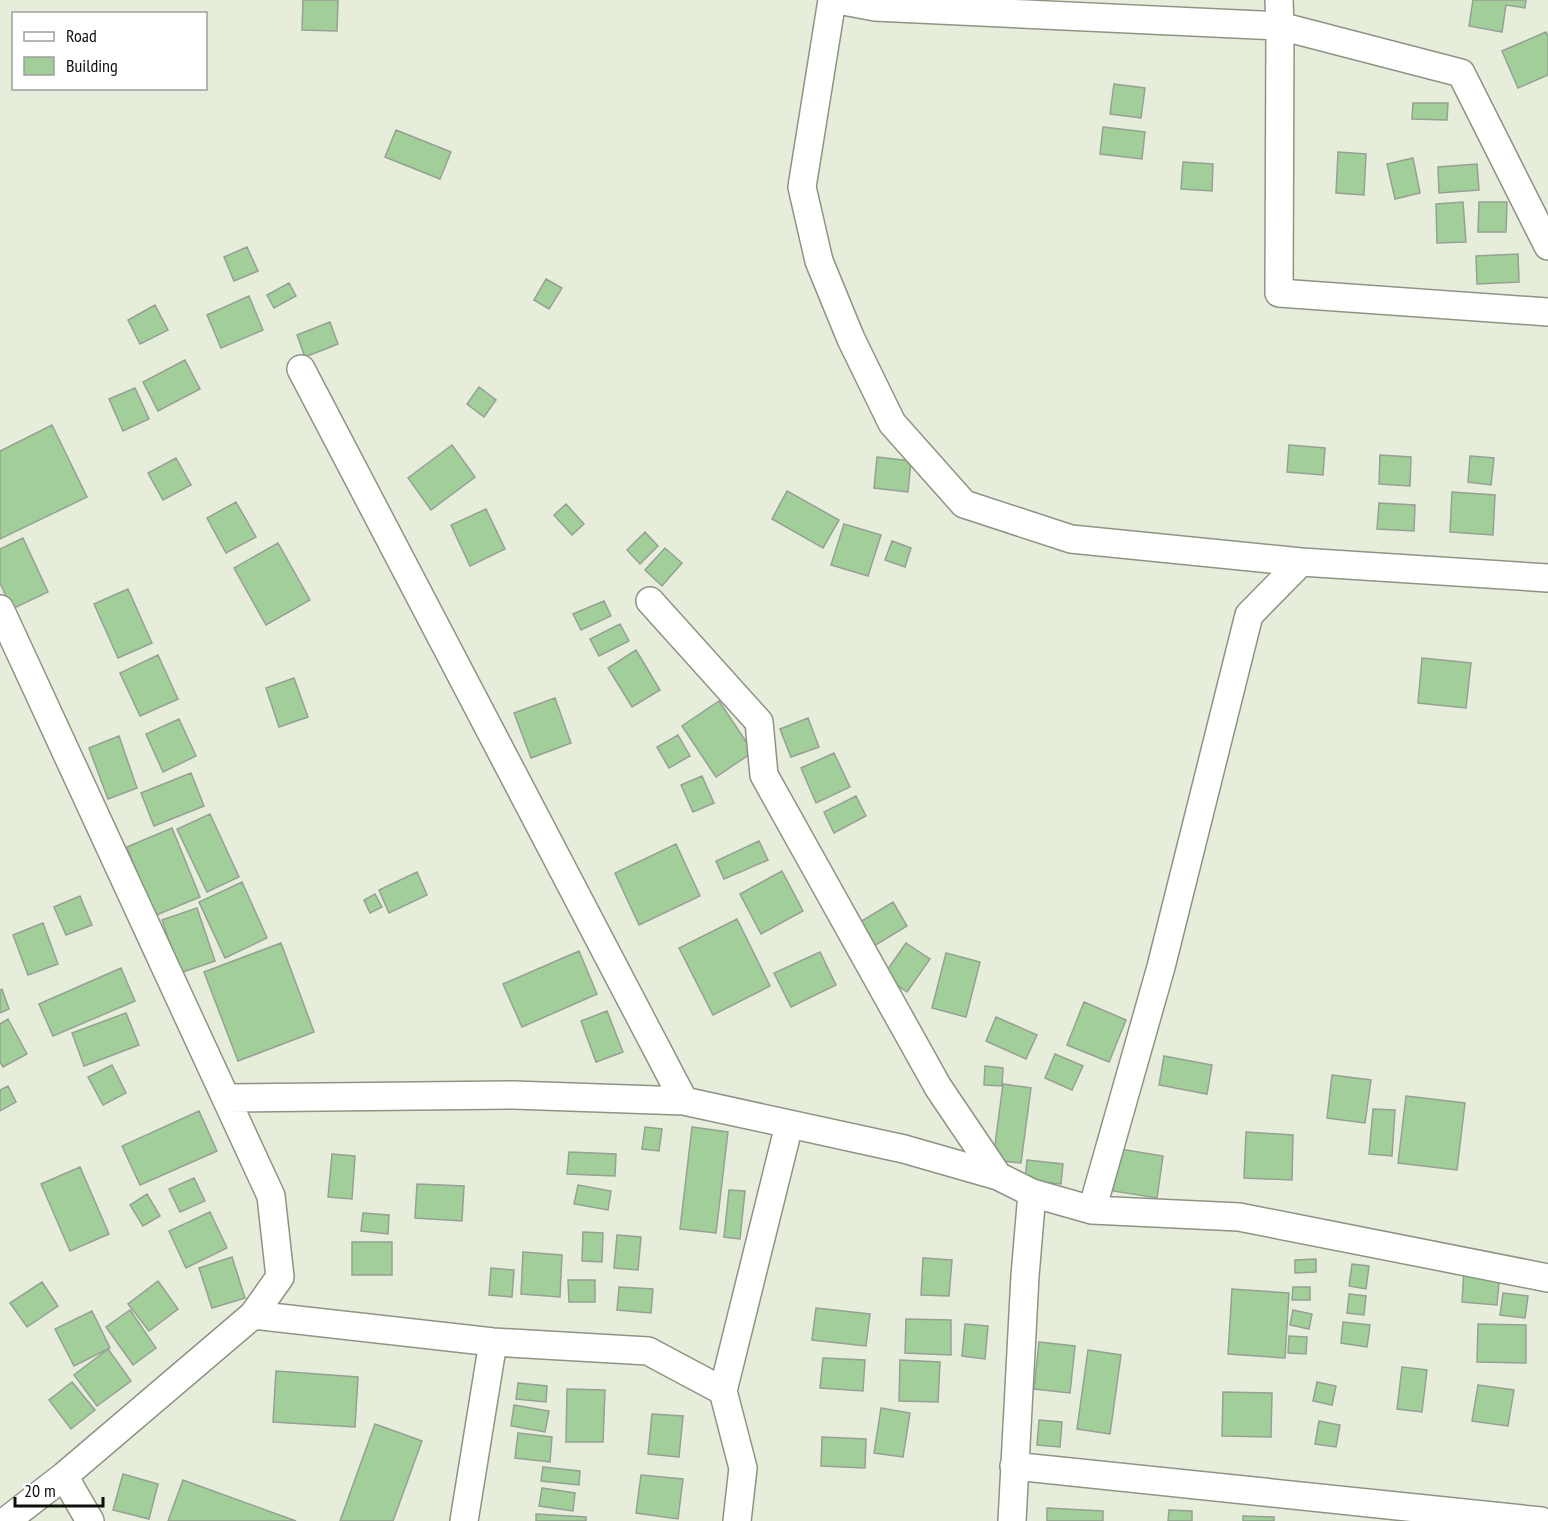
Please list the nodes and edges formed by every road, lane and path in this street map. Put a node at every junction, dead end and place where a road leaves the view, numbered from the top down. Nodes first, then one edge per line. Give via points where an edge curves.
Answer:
1 (832, 0) edge
2 (838, 0) edge
3 (1279, 13) edge
4 (1548, 246) edge
5 (1548, 312) edge
6 (301, 369) dead end
7 (1301, 562) junction
8 (1548, 578) edge
9 (650, 601) dead end
10 (0, 609) edge
11 (226, 1098) junction
12 (684, 1101) junction
13 (789, 1125) junction
14 (998, 1176) junction
15 (1032, 1193) junction
16 (1092, 1210) junction
17 (1548, 1278) edge
18 (252, 1316) junction
19 (493, 1342) junction
20 (723, 1391) junction
21 (1014, 1467) junction
22 (63, 1476) junction
23 (6, 1521) edge
24 (90, 1521) edge
25 (464, 1521) edge
26 (737, 1521) edge
27 (1012, 1521) edge
28 (1541, 1521) edge

1 - 7 street via 802,187 819,261 892,423 964,504 1071,539
2 - 3 street via 875,7
3 - 4 street via 1461,73
3 - 5 street via 1279,293
6 - 12 street
7 - 8 street
7 - 16 street via 1250,615 1161,967
9 - 14 street via 759,722 764,775 938,1086
10 - 11 street
11 - 12 street via 514,1095
11 - 18 street via 271,1196 280,1277
12 - 13 street
13 - 14 street via 904,1149
13 - 20 street
14 - 15 street
15 - 16 street
15 - 21 street
16 - 17 street via 1239,1217
18 - 19 street
18 - 22 street
19 - 20 street via 648,1351
19 - 25 street
20 - 26 street via 742,1468
21 - 27 street
21 - 28 street
22 - 23 street
22 - 24 street

